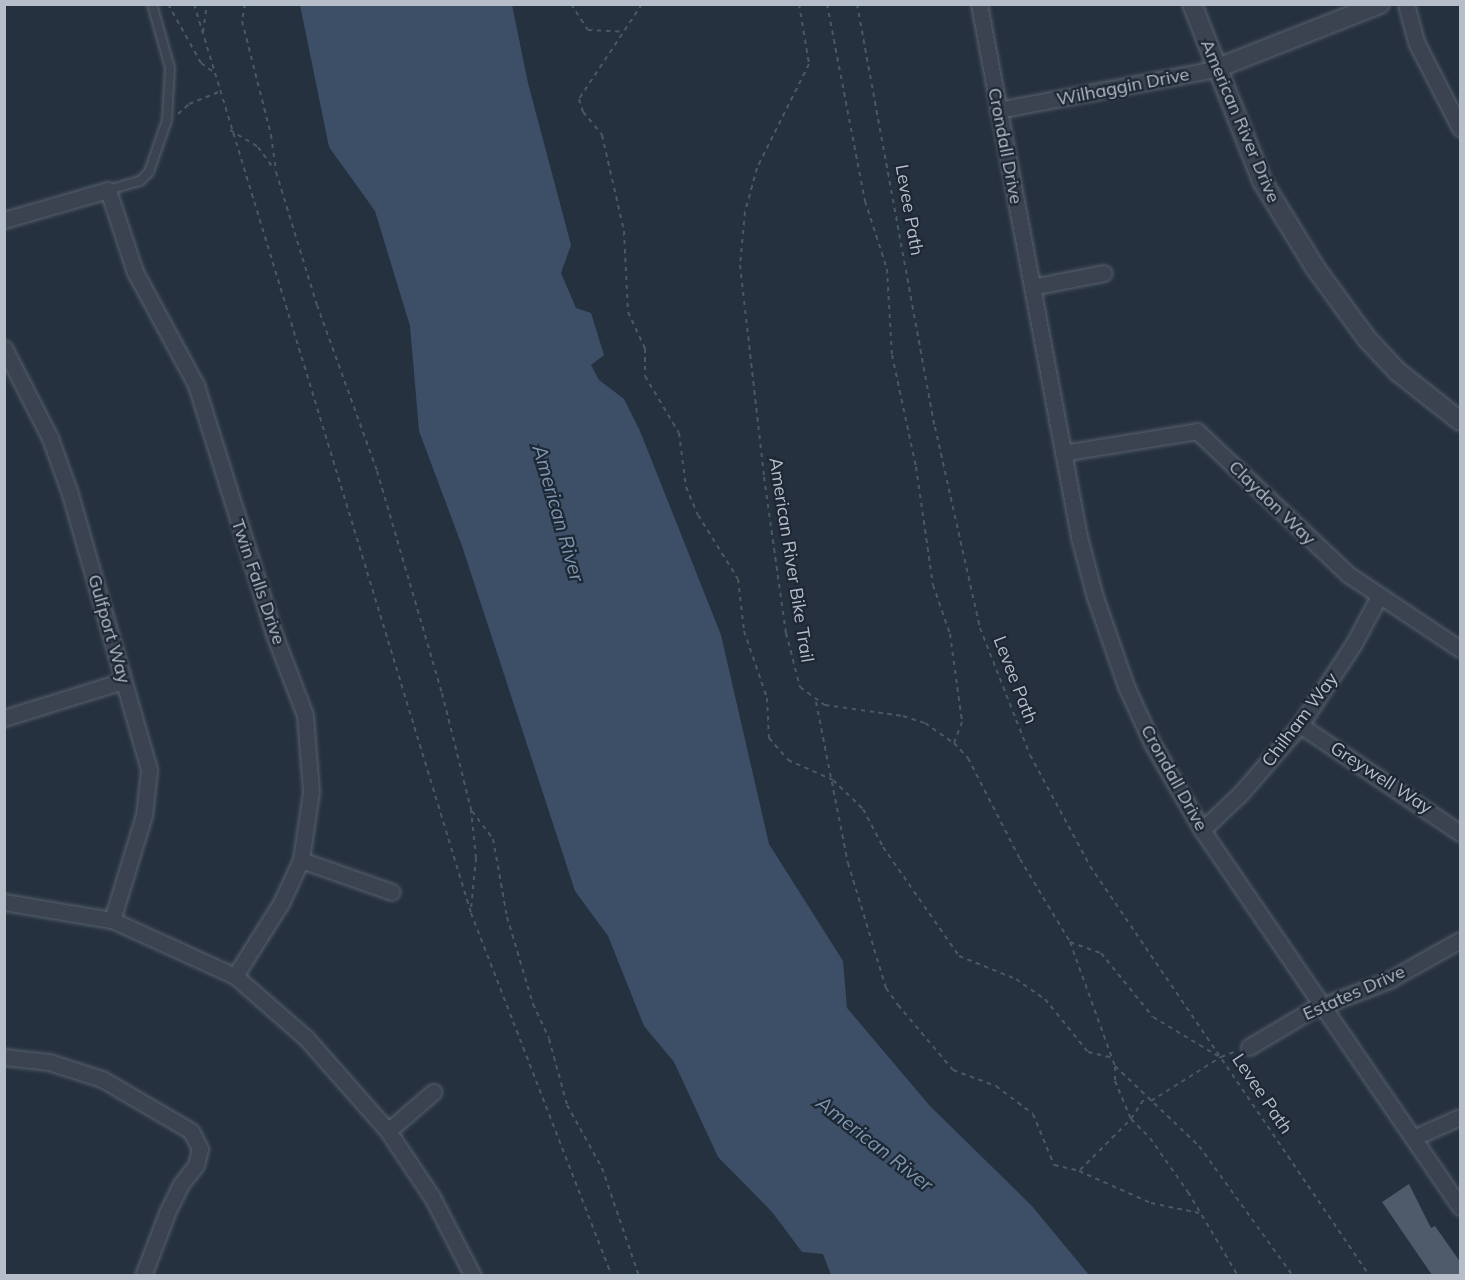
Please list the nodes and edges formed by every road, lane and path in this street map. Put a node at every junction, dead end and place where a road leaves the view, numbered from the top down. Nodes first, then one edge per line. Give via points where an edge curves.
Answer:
1 (152, 4) edge
2 (168, 4) edge
3 (194, 4) edge
4 (207, 4) edge
5 (244, 4) edge
6 (571, 4) edge
7 (642, 4) edge
8 (800, 4) edge
9 (826, 4) edge
10 (857, 4) edge
11 (979, 4) edge
12 (1192, 4) edge
13 (1380, 4) edge
14 (1406, 4) edge
15 (623, 32) junction
16 (202, 34) junction
17 (1215, 69) junction
18 (213, 72) junction
19 (219, 92) junction
20 (998, 110) junction
21 (178, 114) dead end
22 (1461, 128) edge
23 (230, 130) junction
24 (276, 172) junction
25 (108, 190) junction
26 (4, 220) edge
27 (1104, 273) dead end
28 (1032, 287) junction
29 (4, 348) edge
30 (1461, 421) edge
31 (1063, 453) junction
32 (1379, 596) junction
33 (1461, 649) edge
34 (123, 681) junction
35 (816, 702) junction
36 (4, 718) edge
37 (1300, 725) junction
38 (954, 743) junction
39 (833, 780) junction
40 (471, 809) junction
41 (1202, 830) junction
42 (1461, 833) edge
43 (301, 860) junction
44 (392, 892) dead end
45 (4, 902) edge
46 (471, 913) junction
47 (112, 920) junction
48 (1461, 940) edge
49 (1070, 942) junction
50 (235, 976) junction
51 (1322, 1005) junction
52 (1249, 1047) joint
53 (4, 1057) edge
54 (1110, 1057) junction
55 (1221, 1057) junction
56 (1115, 1066) junction
57 (433, 1092) dead end
58 (1146, 1096) junction
59 (1151, 1101) junction
60 (1461, 1117) edge
61 (1131, 1119) junction
62 (388, 1131) junction
63 (1413, 1138) junction
64 (1079, 1171) junction
65 (1461, 1207) edge
66 (1199, 1213) junction
67 (143, 1275) edge
68 (473, 1275) edge
69 (612, 1275) edge
70 (639, 1275) edge
71 (1238, 1275) edge
72 (1293, 1275) edge
73 (1370, 1275) edge

1 - 25 lane via 170,68 167,120 149,172 140,181
2 - 18 path via 201,63
3 - 16 path
4 - 16 path
5 - 24 path via 242,21 271,135
6 - 15 path via 588,30
7 - 15 path
8 - 35 path, American River Bike Trail via 808,64 757,168 745,212 740,285 786,633 800,687
9 - 38 path via 865,201 887,270 892,355 916,467 933,585 950,634 962,722
10 - 55 path, Levee Path via 935,427 980,628 1030,755 1089,866
11 - 20 street, Crondall Drive
12 - 17 street, American River Drive
13 - 17 street, Wilhaggin Drive
14 - 22 street via 1420,51
15 - 39 path via 579,99 583,112 602,135 624,231 627,304 645,348 645,376 679,433 686,487 738,579 744,631 767,698 769,738 788,760
16 - 18 path
17 - 20 street, Wilhaggin Drive
17 - 30 street, American River Drive via 1262,181 1316,270 1367,339 1398,372
18 - 19 path
19 - 21 path via 189,104
19 - 23 path
20 - 28 street, Crondall Drive
23 - 24 path via 258,147
23 - 46 path
24 - 40 path via 317,305 377,471 442,693
25 - 26 street
25 - 43 street, Twin Falls Drive via 135,272 195,385 274,634 305,715 311,792
27 - 28 street
28 - 31 street, Crondall Drive
29 - 34 street, Gulfport Way via 50,438 70,494
31 - 32 street, Claydon Way via 1197,431 1324,554
31 - 41 street, Crondall Drive via 1079,537 1109,642 1152,743
32 - 33 street, Claydon Way
32 - 37 street, Chilham Way via 1348,654
34 - 36 street
34 - 47 street, Gulfport Way via 149,770 148,792
35 - 38 path via 837,709 903,716 925,723
35 - 39 path
37 - 41 street, Chilham Way via 1248,786
37 - 42 street, Greywell Way
38 - 49 path via 975,770 1020,859
39 - 54 path via 863,809 884,847 959,956 1016,979 1045,999 1088,1052
39 - 64 path via 848,863 886,988 953,1070 996,1086 1033,1114 1054,1165
40 - 46 path via 476,858
40 - 70 path via 493,839 507,917 533,1004 549,1039 567,1105 602,1168
41 - 51 street, Crondall Drive
43 - 44 street
43 - 50 street, Twin Falls Drive via 281,903
45 - 47 street
46 - 69 path
47 - 50 street
48 - 51 street, Estates Drive via 1389,980
49 - 54 path
49 - 55 path via 1101,953 1153,1017
50 - 62 street via 306,1038
51 - 52 street, Estates Drive
51 - 63 street, Crondall Drive
52 - 55 path
53 - 67 street via 49,1062 102,1079 191,1131 200,1149 196,1165 171,1203
54 - 56 path
55 - 59 path
55 - 73 path, Levee Path
56 - 58 path
56 - 61 path via 1115,1081
57 - 62 street
58 - 59 path
58 - 61 path
59 - 72 path via 1214,1163
60 - 63 street
61 - 64 path
61 - 66 path via 1166,1160
62 - 68 street via 432,1197
63 - 65 street, Crondall Drive
64 - 66 path via 1151,1203
66 - 71 path

